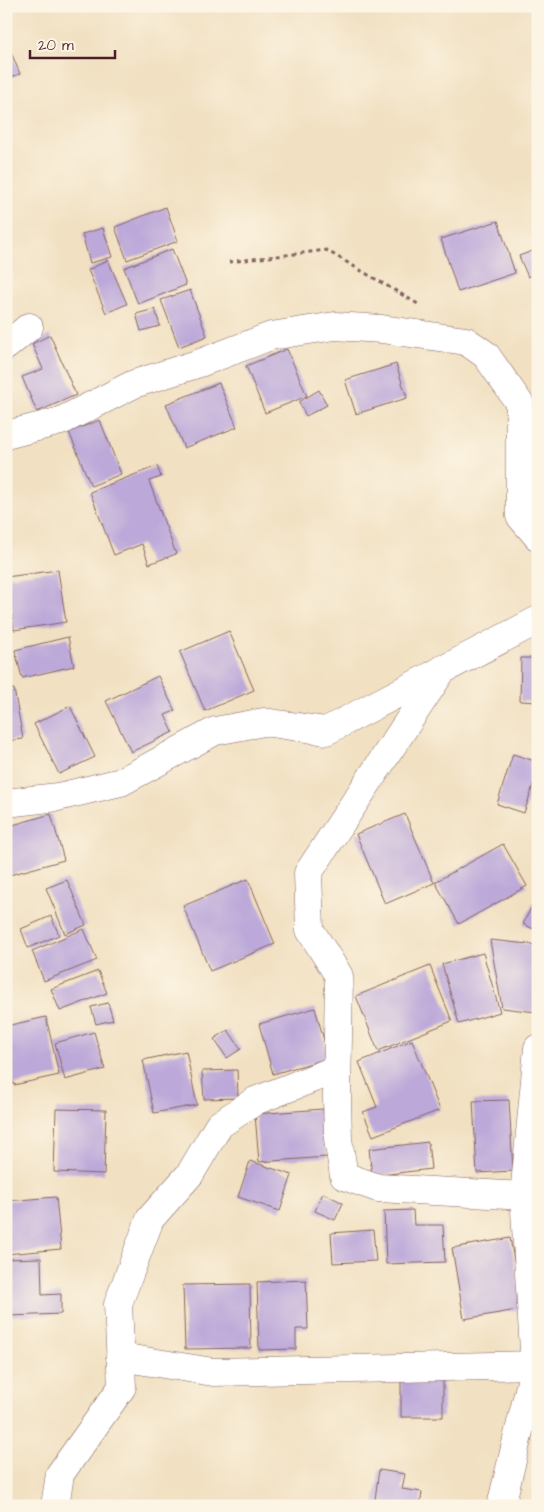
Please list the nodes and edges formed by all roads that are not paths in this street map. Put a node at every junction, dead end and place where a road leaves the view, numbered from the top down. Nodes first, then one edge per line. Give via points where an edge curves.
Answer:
1 (29, 327) dead end
2 (6, 346) edge
3 (6, 435) edge
4 (538, 537) edge
5 (538, 620) edge
6 (444, 669) junction
7 (6, 803) edge
8 (538, 1048) edge
9 (337, 1069) junction
10 (524, 1196) junction
11 (120, 1357) junction
12 (536, 1365) edge
13 (55, 1506) edge
14 (501, 1506) edge

1 - 2 street
3 - 4 street via 61,421 134,384 271,336 335,326 466,341 486,355 520,404 520,516
5 - 6 street
6 - 7 street via 326,731 264,722 215,731 121,782 58,797
6 - 9 street via 308,874 310,930 339,976
8 - 10 street
9 - 10 street via 338,1139 344,1176 378,1188
9 - 11 street via 255,1100 219,1125 190,1174 150,1219 118,1304
10 - 12 street
11 - 12 street via 213,1372
11 - 13 street via 122,1387 60,1474
12 - 14 street

